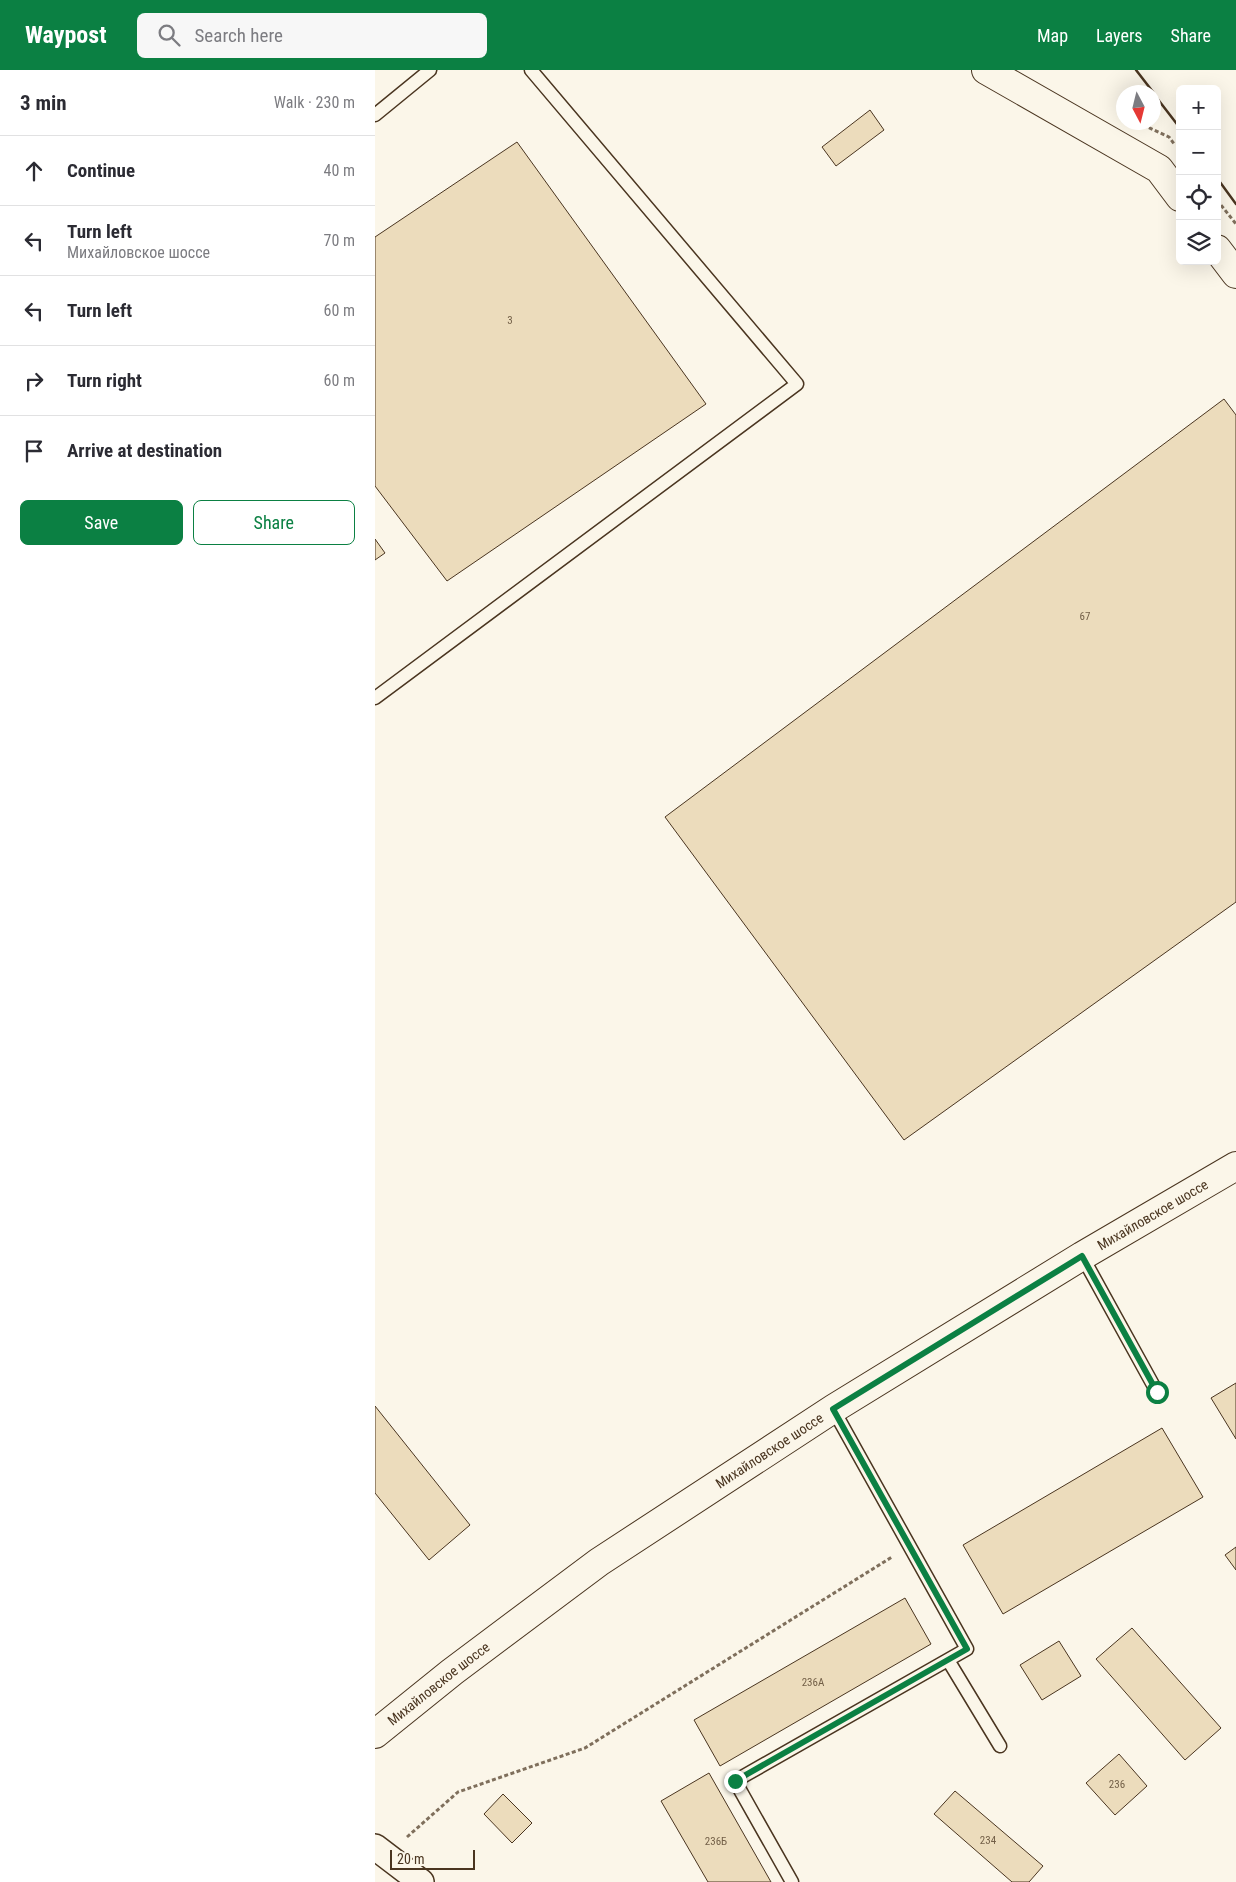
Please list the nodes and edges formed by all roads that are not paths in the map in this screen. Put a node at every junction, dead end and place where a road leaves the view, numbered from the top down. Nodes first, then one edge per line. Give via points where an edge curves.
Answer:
1 (430, 70) edge
2 (531, 70) edge
3 (986, 70) edge
4 (375, 115) edge
5 (1176, 192) edge
6 (1221, 254) edge
7 (1236, 274) edge
8 (375, 698) edge
9 (1236, 1166) edge
10 (1082, 1256) junction
11 (1157, 1392) dead end
12 (833, 1409) junction
13 (948, 1660) junction
14 (375, 1734) edge
15 (1000, 1746) dead end
16 (381, 1852) edge
17 (421, 1882) edge
18 (792, 1882) edge

1 - 4 lane
2 - 8 lane via 797,384
3 - 5 main road via 1159,169
6 - 7 main road
9 - 10 main road, Михайловское шоссе
10 - 11 lane
10 - 12 main road, Михайловское шоссе
12 - 13 lane via 967,1649
12 - 14 main road, Михайловское шоссе via 599,1562
13 - 15 lane
13 - 18 lane via 735,1781
16 - 17 street

